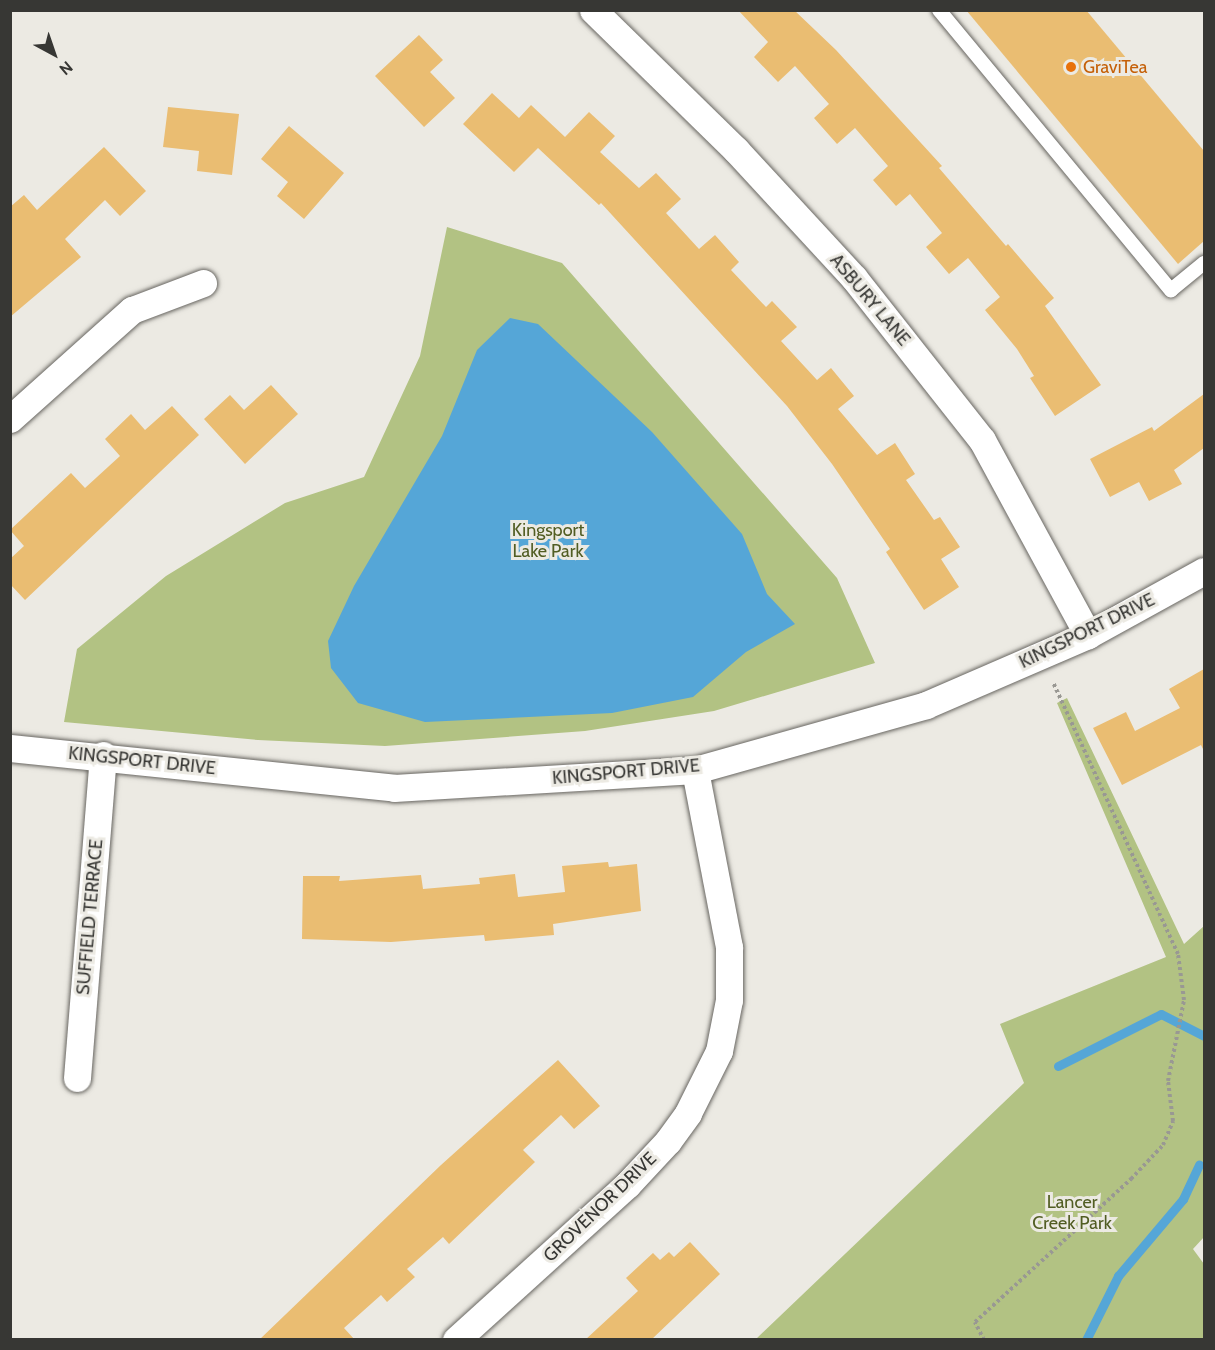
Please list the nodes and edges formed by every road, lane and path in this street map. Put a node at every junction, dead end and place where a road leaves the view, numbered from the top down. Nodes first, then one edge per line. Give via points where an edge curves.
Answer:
1 (593, 10) edge
2 (939, 10) edge
3 (1204, 263) edge
4 (203, 283) dead end
5 (10, 420) edge
6 (1204, 571) edge
7 (1088, 635) junction
8 (1050, 676) dead end
9 (10, 748) edge
10 (103, 755) junction
11 (695, 770) junction
12 (77, 1078) dead end
13 (456, 1340) edge
14 (984, 1340) edge

1 - 7 street, ASBURY LANE via 736,150 861,287 982,440
2 - 3 lane via 1171,290
4 - 5 street via 132,310
6 - 7 street, KINGSPORT DRIVE
7 - 11 street, KINGSPORT DRIVE via 926,705
8 - 14 path via 1178,954 1184,1000 1168,1081 1173,1121 1164,1145 975,1322
9 - 10 street, KINGSPORT DRIVE
10 - 11 street, KINGSPORT DRIVE via 394,788
10 - 12 street, SUFFIELD TERRACE
11 - 13 street, GROVENOR DRIVE via 729,947 729,1000 719,1051 688,1113 668,1141 627,1185

